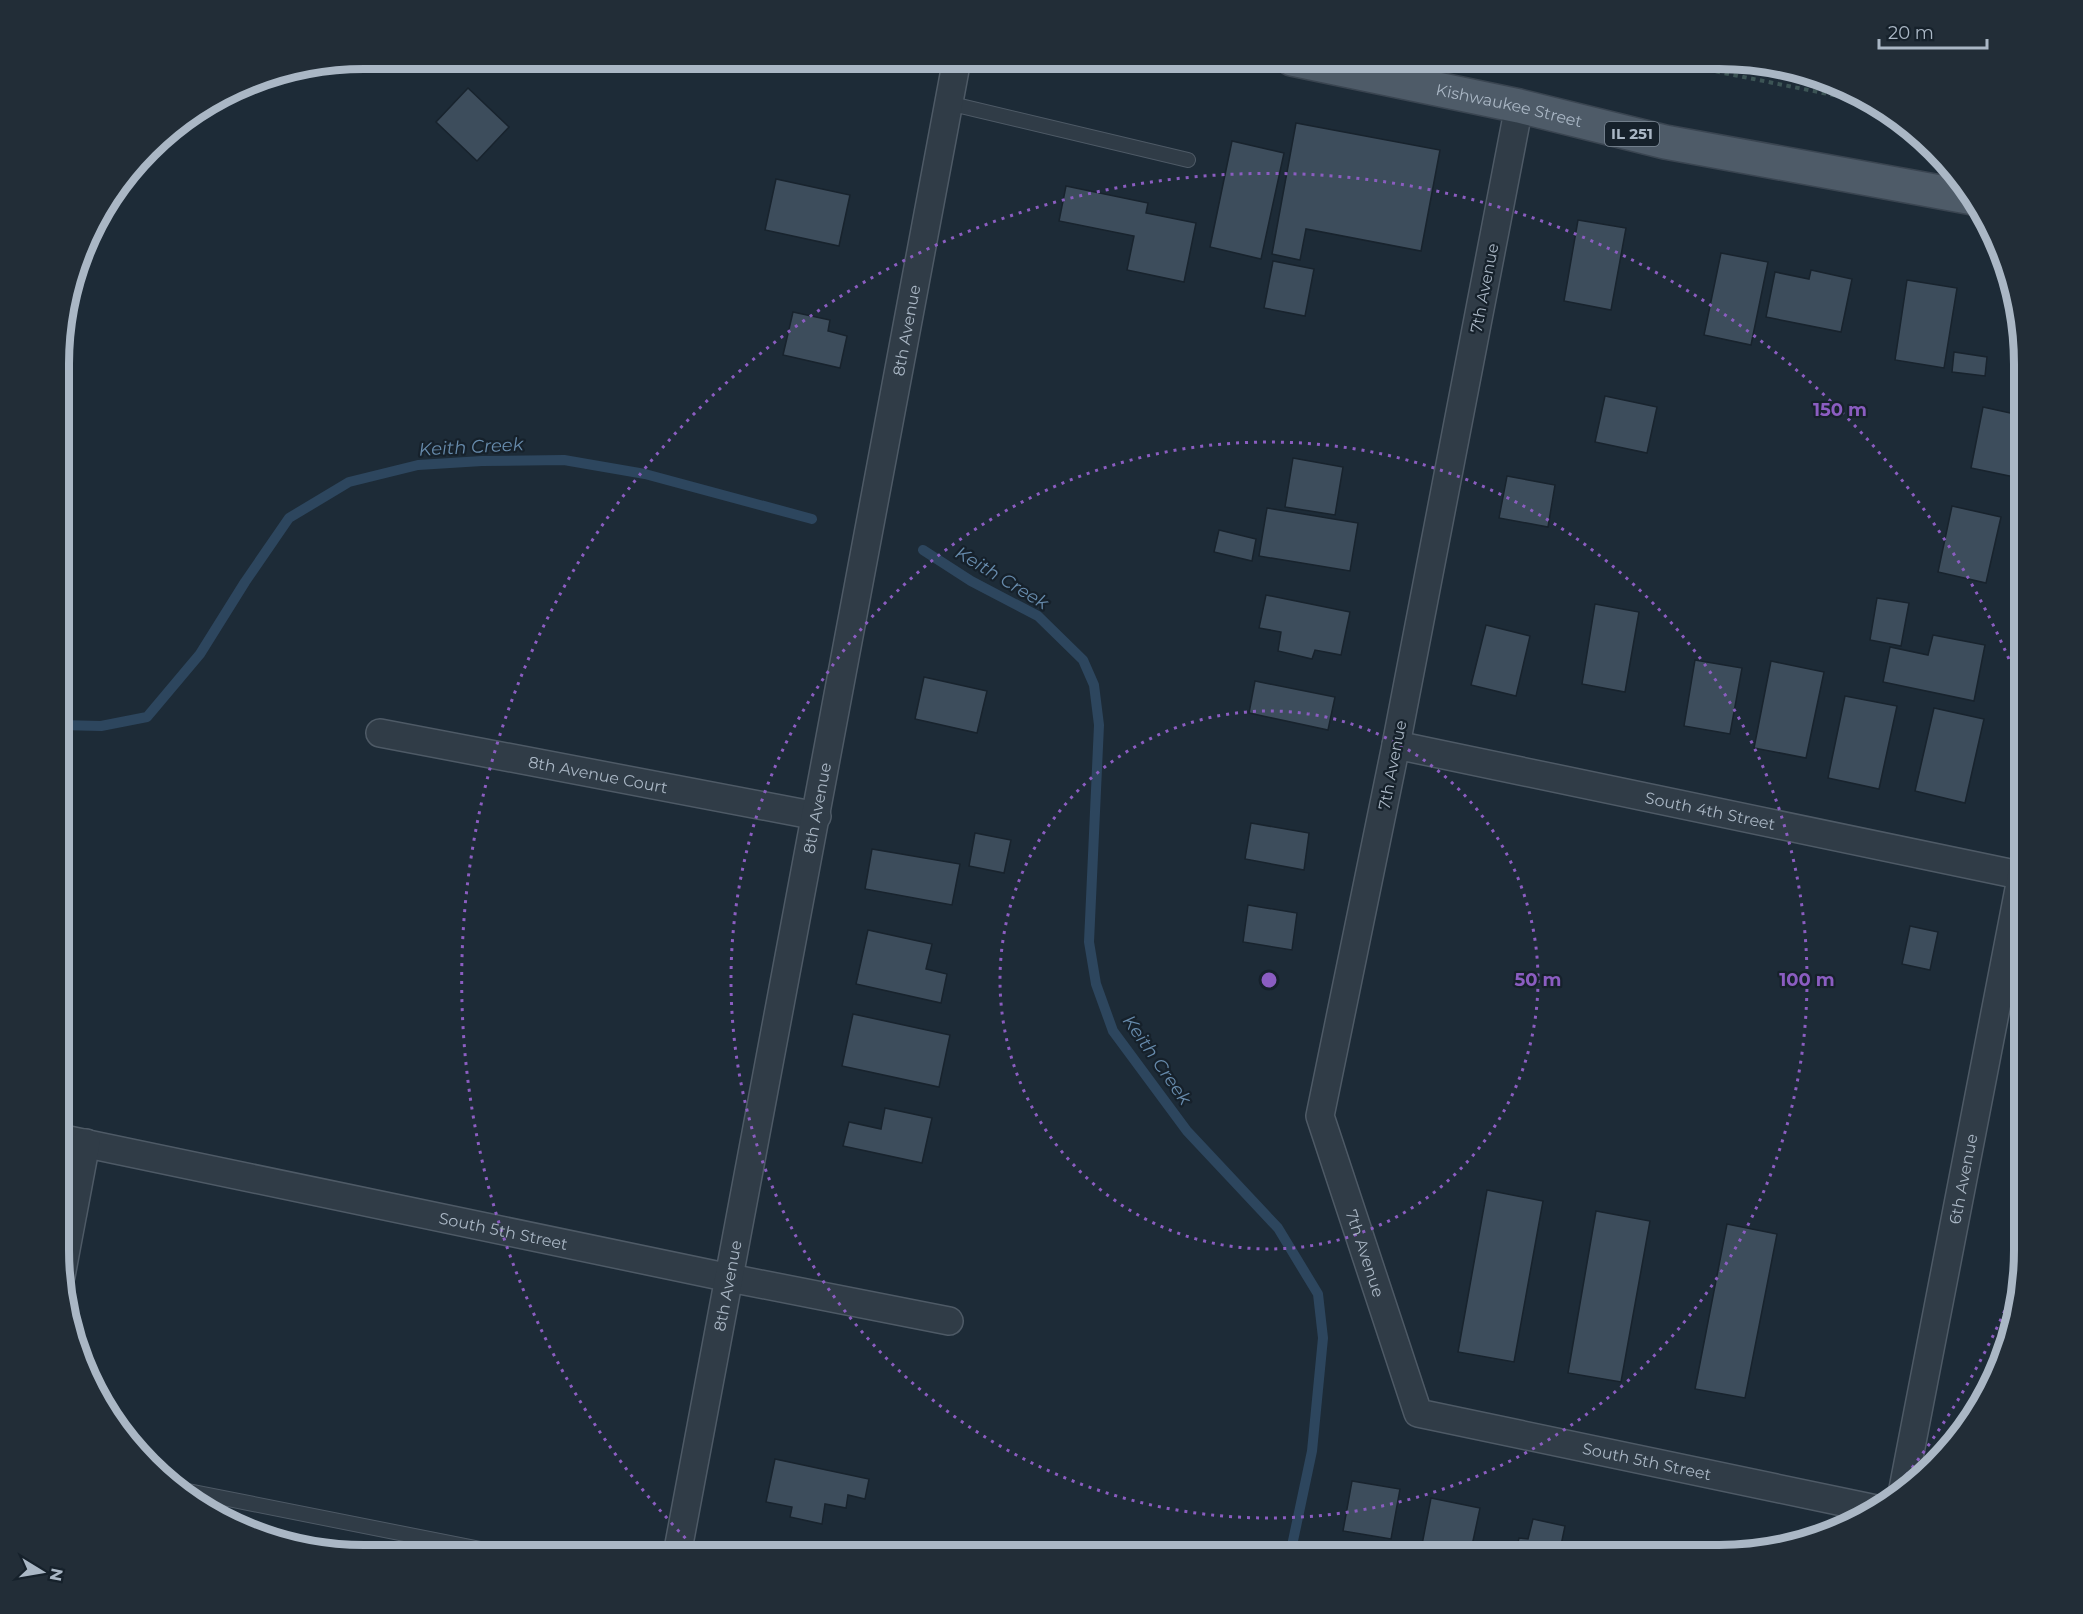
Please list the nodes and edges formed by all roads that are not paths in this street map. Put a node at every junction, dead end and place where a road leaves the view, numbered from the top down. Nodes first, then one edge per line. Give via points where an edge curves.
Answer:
1 (955, 69) edge
2 (1340, 69) edge
3 (948, 103) junction
4 (1519, 106) junction
5 (1188, 160) dead end
6 (1961, 196) edge
7 (380, 733) dead end
8 (1396, 745) junction
9 (817, 816) junction
10 (2014, 870) edge
11 (2014, 918) edge
12 (69, 1140) edge
13 (86, 1143) junction
14 (69, 1233) edge
15 (730, 1278) junction
16 (949, 1321) dead end
17 (1418, 1413) joint
18 (1905, 1479) edge
19 (197, 1493) edge
20 (1864, 1506) edge
21 (460, 1545) edge
22 (679, 1545) edge

1 - 3 street, 8th Avenue
2 - 4 main road, Kishwaukee Street / IL 251
3 - 5 lane
3 - 9 street, 8th Avenue
4 - 6 main road, Kishwaukee Street / IL 251 via 1665,142
4 - 8 street, 7th Avenue
7 - 9 street, 8th Avenue Court
8 - 10 street, South 4th Street
8 - 17 street, 7th Avenue via 1320,1116
9 - 15 street, 8th Avenue
11 - 18 street, 6th Avenue
12 - 13 street, South 5th Street
13 - 14 street
13 - 15 street, South 5th Street
15 - 16 street, South 5th Street
15 - 22 street, 8th Avenue
17 - 20 street, South 5th Street
19 - 21 lane

